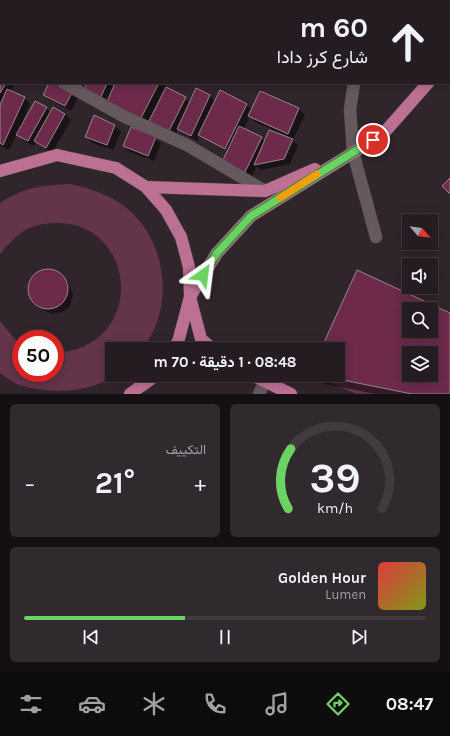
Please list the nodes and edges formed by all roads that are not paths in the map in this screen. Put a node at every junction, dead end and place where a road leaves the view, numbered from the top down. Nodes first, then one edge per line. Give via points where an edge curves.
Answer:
1 (66, 84) edge
2 (354, 84) edge
3 (427, 84) edge
4 (353, 152) junction
5 (0, 171) edge
6 (146, 187) junction
7 (265, 191) junction
8 (376, 237) dead end
9 (190, 297) junction
10 (178, 342) edge
11 (205, 342) edge
12 (146, 382) edge
13 (265, 382) edge
14 (267, 382) edge
15 (130, 394) edge
16 (259, 394) edge
17 (292, 394) edge

1 - 7 street via 123,116 187,145
2 - 4 street via 350,109
3 - 4 main road via 383,134
4 - 7 main road
4 - 8 street
4 - 9 main road via 251,216 217,253
5 - 6 main road via 56,155 116,168
6 - 7 main road
6 - 9 main road via 166,210 181,237 189,266
9 - 10 main road
9 - 11 main road via 201,339
12 - 15 main road
13 - 16 street
14 - 17 main road

